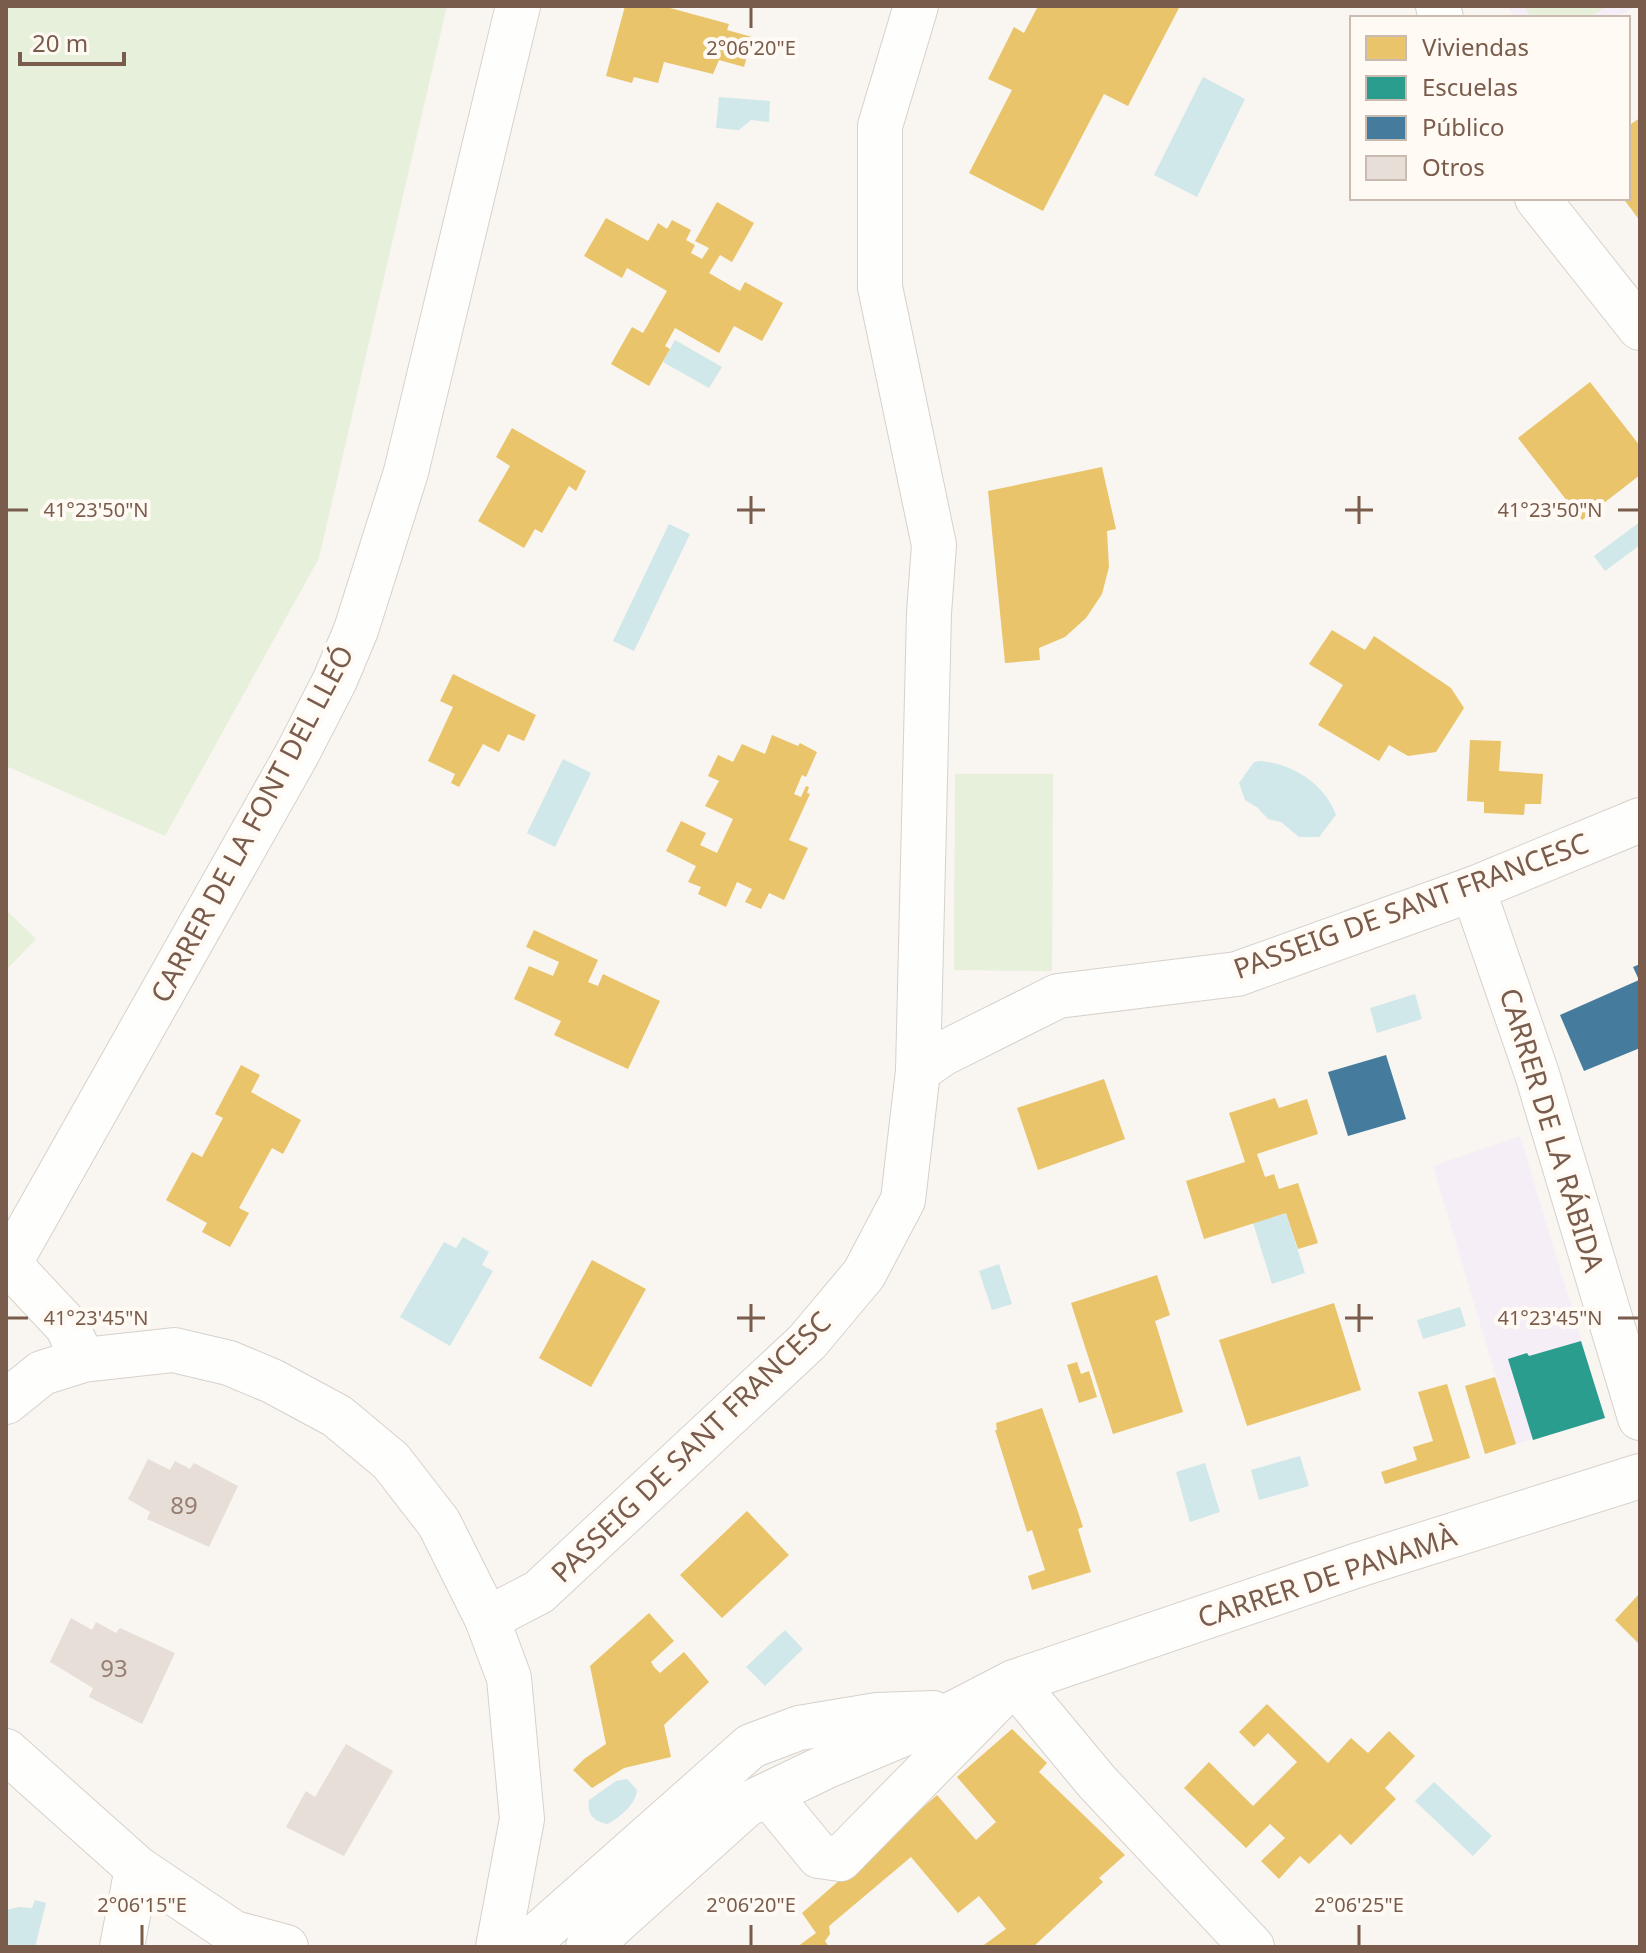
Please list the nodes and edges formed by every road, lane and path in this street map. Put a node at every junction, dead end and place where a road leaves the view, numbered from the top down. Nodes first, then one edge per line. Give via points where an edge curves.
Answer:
1 (518, 6) edge
2 (916, 6) edge
3 (1539, 200) edge
4 (1640, 328) edge
5 (1640, 820) edge
6 (1473, 889) junction
7 (918, 1071) junction
8 (8, 1263) edge
9 (83, 1360) junction
10 (6, 1402) edge
11 (1640, 1418) edge
12 (1640, 1476) edge
13 (487, 1619) junction
14 (1014, 1682) junction
15 (956, 1712) junction
16 (6, 1751) edge
17 (769, 1795) junction
18 (137, 1868) junction
19 (122, 1947) edge
20 (286, 1947) edge
21 (498, 1947) edge
22 (524, 1947) edge
23 (588, 1947) edge
24 (1252, 1947) edge

1 - 8 street, CARRER DE LA FONT DEL LLEÓ via 406,472 356,630 297,754
2 - 7 street via 880,126 880,287 934,545
3 - 4 street
5 - 6 street, PASSEIG DE SANT FRANCESC
6 - 7 street, PASSEIG DE SANT FRANCESC via 1237,974 1058,996
6 - 11 street, CARRER DE LA RÁBIDA via 1537,1074
7 - 13 street, PASSEIG DE SANT FRANCESC via 903,1200 864,1274 807,1342 539,1592
8 - 9 street, CARRER DE LA FONT DEL LLEÓ via 67,1326
9 - 10 street via 42,1373
9 - 13 street via 174,1350 229,1363 337,1416 391,1461 418,1494 439,1523
12 - 14 street, CARRER DE PANAMÀ
13 - 21 street via 509,1678 522,1819
14 - 15 street, CARRER DE PANAMÀ
14 - 17 street, CARRER DE PANAMÀ via 840,1859 819,1856
14 - 24 street via 1097,1782
15 - 17 street, CARRER DE PANAMÀ
15 - 22 street, CARRER DE PANAMÀ via 830,1722 751,1746
16 - 18 street
17 - 23 street, CARRER DE PANAMÀ via 746,1805
18 - 19 street
18 - 20 street via 234,1933

